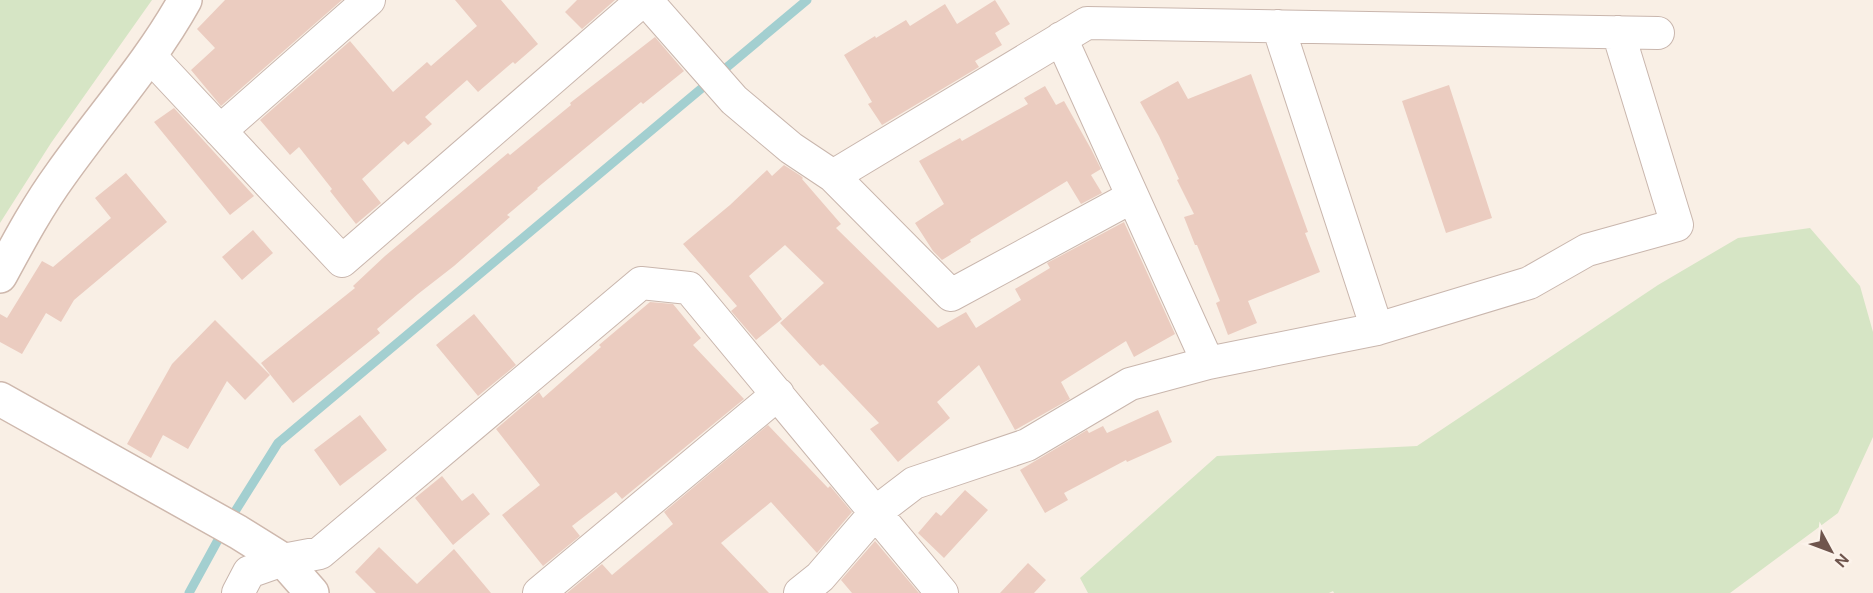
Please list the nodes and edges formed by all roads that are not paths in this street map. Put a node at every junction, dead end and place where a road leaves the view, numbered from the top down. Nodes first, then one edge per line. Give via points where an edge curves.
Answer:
1 (185, 0) edge
2 (369, 0) edge
3 (645, 0) edge
4 (1278, 26) junction
5 (1618, 32) junction
6 (1658, 33) dead end
7 (1062, 38) junction
8 (150, 56) junction
9 (220, 131) junction
10 (833, 176) junction
11 (1132, 197) junction
12 (0, 276) edge
13 (1377, 329) junction
14 (1208, 363) junction
15 (778, 394) junction
16 (0, 399) edge
17 (876, 512) junction
18 (283, 560) junction
19 (238, 593) edge
20 (312, 593) edge
21 (539, 593) edge
22 (800, 593) edge
23 (942, 593) edge

1 - 8 street
2 - 9 street
3 - 9 street via 342,261
3 - 10 street via 734,100 791,148
4 - 5 street
4 - 7 street via 1087,22
4 - 13 street
5 - 6 street
5 - 13 street via 1677,225 1587,250 1529,283
7 - 10 street
7 - 11 street
8 - 9 street
8 - 12 street via 60,175
10 - 11 street via 951,295
11 - 14 street
13 - 14 street
14 - 17 street via 1130,384 1027,446 914,483
15 - 17 street
15 - 18 street via 689,288 641,284 320,553
15 - 21 street
16 - 18 street
17 - 22 street via 820,577
17 - 23 street
18 - 19 street via 249,572
18 - 20 street

